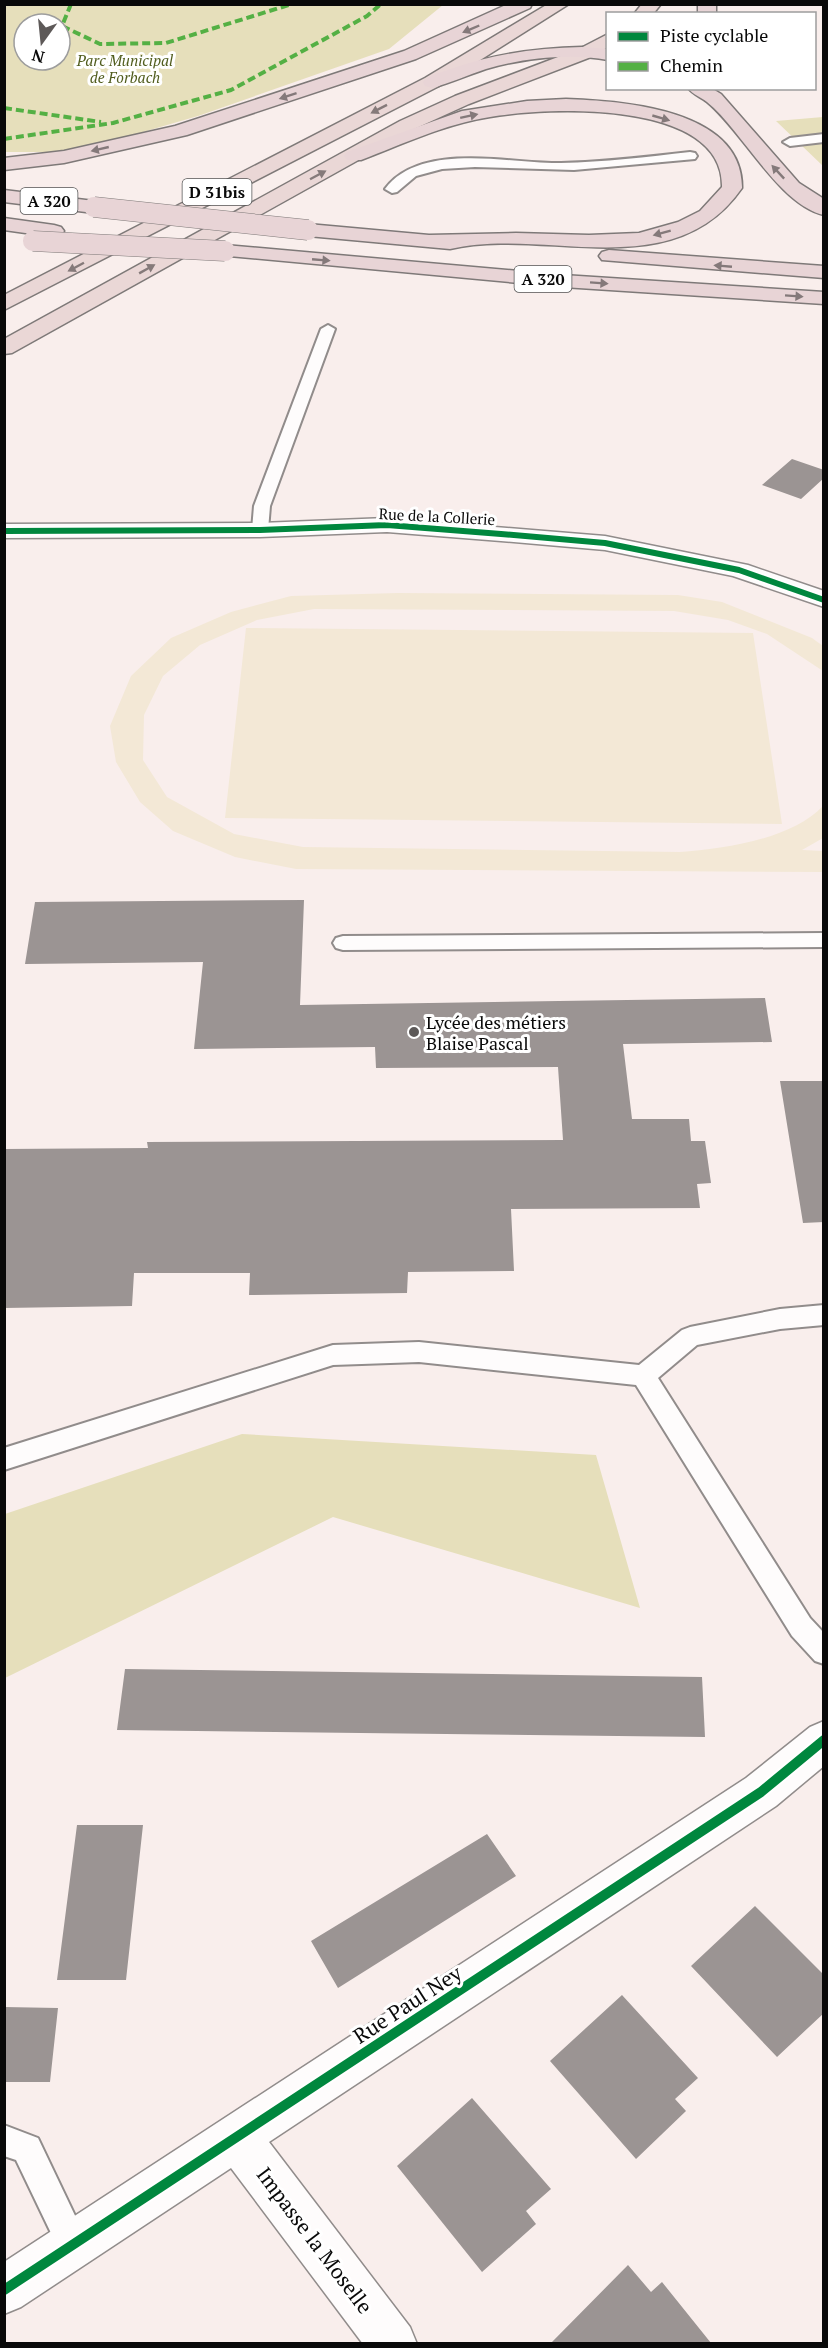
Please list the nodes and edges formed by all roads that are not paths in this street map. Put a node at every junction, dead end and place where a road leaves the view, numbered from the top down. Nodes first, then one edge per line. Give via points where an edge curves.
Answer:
1 (524, 4) edge
2 (561, 4) edge
3 (606, 40) edge
4 (585, 53) junction
5 (606, 55) edge
6 (432, 82) junction
7 (708, 92) edge
8 (824, 138) edge
9 (790, 142) dead end
10 (354, 156) junction
11 (690, 156) dead end
12 (4, 164) edge
13 (392, 189) dead end
14 (4, 196) edge
15 (824, 209) edge
16 (4, 224) edge
17 (4, 238) edge
18 (429, 241) junction
19 (225, 251) junction
20 (824, 272) edge
21 (824, 298) edge
22 (4, 304) edge
23 (328, 329) dead end
24 (4, 348) edge
25 (260, 530) junction
26 (4, 531) edge
27 (824, 600) edge
28 (824, 940) edge
29 (342, 943) dead end
30 (824, 1316) edge
31 (643, 1376) junction
32 (4, 1459) edge
33 (824, 1652) edge
34 (824, 1740) edge
35 (236, 2137) junction
36 (4, 2140) edge
37 (73, 2245) junction
38 (4, 2290) edge
39 (393, 2343) edge

1 -> 12 highway via 410,55 180,131 64,157
2 - 6 highway, D 31bis
3 - 4 highway, D 31bis
4 - 5 highway
4 - 6 highway via 511,56
4 - 10 highway, D 31bis via 462,100
6 -> 22 highway, D 31bis
15 -> 7 highway via 792,187
8 - 9 lane
10 -> 18 highway via 462,117 563,103 624,106 685,125 716,145 731,167 732,188 709,214 680,228 640,239
24 -> 10 highway, D 31bis
11 - 13 lane via 607,165 464,164 425,168 404,176
14 - 18 highway, A 320, bridge
16 - 19 highway, A 320, bridge
17 - 19 highway, bridge
20 -> 18 highway, A 320
19 -> 21 highway, A 320 via 563,281
23 - 25 lane via 262,506
25 - 26 street, Rue de la Collerie
25 - 27 street, Rue de la Collerie via 387,525 606,543 739,570
28 - 29 lane
30 - 31 lane via 780,1319 690,1337
31 - 32 lane via 419,1352 333,1354
31 - 33 lane via 801,1627
34 - 35 street, Rue Paul Ney via 760,1792
35 - 37 street, Rue Paul Ney
35 - 39 street, Impasse la Moselle
36 - 37 lane via 27,2149
37 - 38 street, Rue Paul Ney

